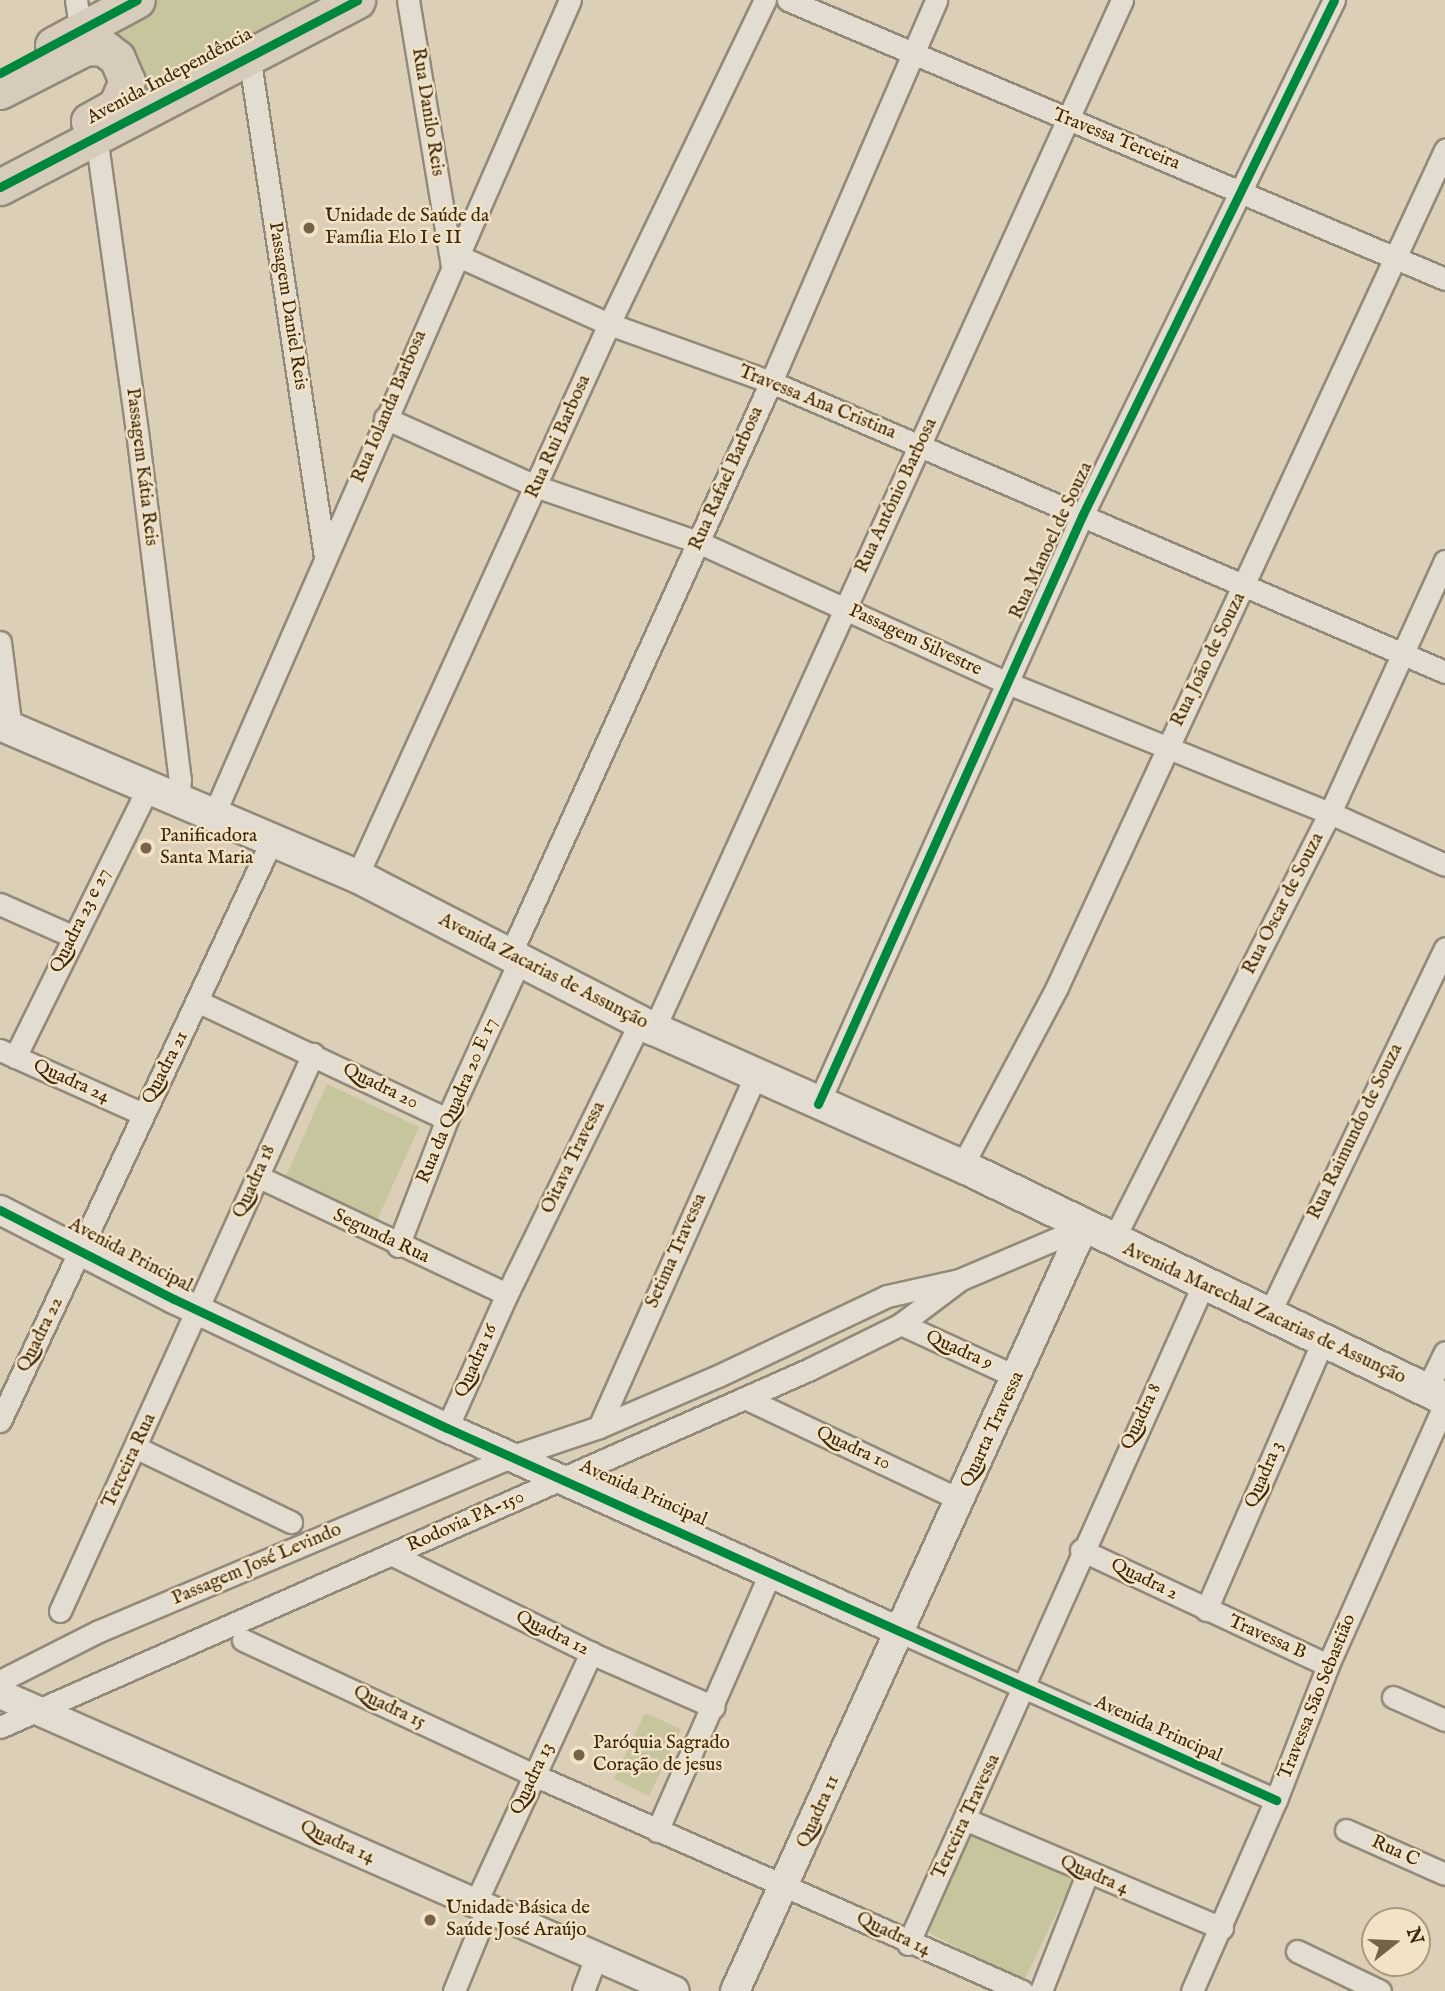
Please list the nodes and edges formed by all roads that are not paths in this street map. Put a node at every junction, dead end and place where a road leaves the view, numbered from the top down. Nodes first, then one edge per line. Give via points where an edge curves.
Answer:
1 (136, 0) edge
2 (357, 0) edge
3 (408, 0) edge
4 (569, 0) edge
5 (765, 0) edge
6 (788, 0) edge
7 (936, 0) edge
8 (1122, 0) edge
9 (1334, 0) edge
10 (78, 15) edge
11 (249, 55) junction
12 (910, 55) junction
13 (0, 73) edge
14 (0, 91) edge
15 (1068, 122) junction
16 (96, 136) junction
17 (1445, 149) edge
18 (0, 171) edge
19 (0, 187) edge
20 (1242, 190) junction
21 (1394, 259) junction
22 (454, 260) junction
23 (1445, 279) edge
24 (609, 324) junction
25 (771, 382) junction
26 (385, 418) junction
27 (921, 446) junction
28 (538, 487) junction
29 (1082, 516) junction
30 (698, 542) junction
31 (326, 557) junction
32 (1445, 561) edge
33 (1245, 585) junction
34 (845, 608) junction
35 (0, 642) edge
36 (1403, 653) junction
37 (1445, 672) edge
38 (1005, 682) junction
39 (6, 727) edge
40 (1165, 750) junction
41 (149, 786) junction
42 (178, 800) junction
43 (1330, 813) junction
44 (214, 814) junction
45 (272, 840) junction
46 (1445, 865) edge
47 (357, 876) junction
48 (0, 904) edge
49 (72, 936) junction
50 (1445, 948) edge
51 (516, 956) junction
52 (199, 1002) junction
53 (647, 1025) junction
54 (8, 1054) edge
55 (313, 1054) junction
56 (756, 1075) junction
57 (818, 1104) junction
58 (143, 1114) junction
59 (447, 1119) junction
60 (962, 1166) junction
61 (257, 1176) junction
62 (0, 1210) edge
63 (1081, 1228) junction
64 (1112, 1241) junction
65 (398, 1246) junction
66 (83, 1249) junction
67 (959, 1280) junction
68 (1203, 1285) junction
69 (507, 1294) junction
70 (200, 1311) junction
71 (1268, 1316) junction
72 (901, 1324) junction
73 (1323, 1341) junction
74 (1445, 1352) edge
75 (1017, 1377) junction
76 (7, 1386) edge
77 (745, 1398) junction
78 (1439, 1398) edge
79 (0, 1421) edge
80 (599, 1427) junction
81 (447, 1428) junction
82 (137, 1448) junction
83 (516, 1455) junction
84 (565, 1478) junction
85 (961, 1500) junction
86 (291, 1522) dead end
87 (1081, 1550) junction
88 (393, 1555) junction
89 (771, 1571) junction
90 (1206, 1610) junction
91 (60, 1611) dead end
92 (898, 1631) junction
93 (243, 1640) dead end
94 (591, 1653) junction
95 (1328, 1665) junction
96 (0, 1681) edge
97 (1024, 1690) junction
98 (0, 1694) edge
99 (1393, 1696) dead end
100 (714, 1707) junction
101 (35, 1710) junction
102 (1445, 1720) edge
103 (0, 1727) edge
104 (534, 1775) junction
105 (1276, 1800) junction
106 (967, 1820) junction
107 (1346, 1830) dead end
108 (657, 1831) junction
109 (1087, 1874) junction
110 (1445, 1874) edge
111 (786, 1885) junction
112 (481, 1907) junction
113 (1222, 1928) junction
114 (908, 1944) junction
115 (1297, 1951) dead end
116 (597, 1955) junction
117 (454, 1991) edge
118 (583, 1991) edge
119 (675, 1991) edge
120 (735, 1991) edge
121 (1022, 1991) edge
122 (1041, 1991) edge
123 (1192, 1991) edge
124 (1380, 1991) edge

1 - 10 main road
2 - 11 main road, Avenida Independência
3 - 22 street, Rua Danilo Reis
4 - 22 street, Rua Iolanda Barbosa
5 - 24 street, Rua Rui Barbosa
6 - 12 street, Travessa Terceira
7 - 12 street, Rua Rafael Barbosa
8 - 15 street, Rua Antônio Barbosa
9 - 20 street, Rua Manoel de Souza
10 - 13 main road
11 - 16 main road, Avenida Independência
11 - 31 street, Passagem Daniel Reis
12 - 15 street, Travessa Terceira
12 - 25 street, Rua Rafael Barbosa
14 - 18 main road via 86,47 104,48 117,58 127,81 116,106
15 - 20 street, Travessa Terceira
15 - 27 street, Rua Antônio Barbosa
16 - 19 main road, Avenida Independência
16 - 42 street, Passagem Kátia Reis via 180,779
17 - 21 street, Rua João de Souza
20 - 21 street, Travessa Terceira
20 - 29 street, Rua Manoel de Souza
21 - 23 street, Travessa Terceira
21 - 33 street, Rua João de Souza
22 - 24 street, Travessa Ana Cristina
22 - 26 street, Rua Iolanda Barbosa
24 - 25 street, Travessa Ana Cristina
24 - 28 street, Rua Rui Barbosa
25 - 27 street, Travessa Ana Cristina
25 - 30 street, Rua Rafael Barbosa
26 - 28 street, Passagem Silvestre
26 - 31 street, Rua Iolanda Barbosa
27 - 29 street, Travessa Ana Cristina
27 - 34 street, Rua Antônio Barbosa
28 - 30 street, Passagem Silvestre
28 - 47 street, Rua Rui Barbosa
29 - 33 street, Travessa Ana Cristina
29 - 38 street, Rua Manoel de Souza
30 - 34 street, Passagem Silvestre
30 - 51 street, Rua Rafael Barbosa
31 - 44 street, Rua Iolanda Barbosa
32 - 36 street, Rua Oscar de Souza
33 - 36 street, Travessa Ana Cristina
33 - 40 street, Rua João de Souza
34 - 38 street, Passagem Silvestre
34 - 53 street, Rua Antônio Barbosa
35 - 39 street
36 - 37 street, Travessa Ana Cristina
36 - 43 street, Rua Oscar de Souza
38 - 40 street, Passagem Silvestre
38 - 57 street, Rua Manoel de Souza
39 - 41 main road, Avenida Zacarias de Assunção
40 - 43 street, Passagem Silvestre
40 - 60 street, Rua João de Souza via 1057,987
41 - 42 main road, Avenida Zacarias de Assunção
41 - 49 street, Quadra 23 e 27
42 - 44 main road, Avenida Zacarias de Assunção
43 - 46 street, Passagem Silvestre
43 - 64 street, Rua Oscar de Souza
44 - 45 main road, Avenida Zacarias de Assunção
45 - 47 main road, Avenida Zacarias de Assunção
45 - 52 street, Quadra 21
47 - 51 main road, Avenida Zacarias de Assunção
48 - 49 street
49 - 54 street, Quadra 23 e 27
50 - 71 street, Rua Raimundo de Souza
51 - 53 main road, Avenida Zacarias de Assunção
51 - 59 street, Rua da Quadra 20 E 17
52 - 55 street
52 - 58 street, Quadra 21
53 - 56 main road, Avenida Zacarias de Assunção
53 - 69 street, Oitava Travessa
54 - 58 street, Quadra 24
55 - 59 street, Quadra 20
55 - 61 street, Quadra 18
56 - 57 main road, Avenida Zacarias de Assunção
56 - 80 street, Setima Travessa
57 - 60 main road, Avenida Zacarias de Assunção
58 - 66 street, Quadra 21
59 - 65 street, Rua da Quadra 20 E 17
60 - 63 main road, Avenida Zacarias de Assunção
61 - 65 street, Segunda Rua
61 - 70 street, Quadra 18
62 - 66 street, Avenida Principal
63 - 64 main road, Avenida Marechal Zacarias de Assunção
63 - 67 street, Rodovia PA-150
63 - 75 street, Quarta Travessa
64 - 68 main road, Avenida Marechal Zacarias de Assunção
65 - 69 street, Segunda Rua
66 - 70 street, Avenida Principal
66 - 76 street, Quadra 22
67 - 72 street, Rodovia PA-150
67 - 80 street, Rodovia PA-150 via 887,1296
68 - 71 main road, Avenida Marechal Zacarias de Assunção
68 - 87 street, Quadra 8
69 - 81 street, Quadra 16
70 - 81 street, Avenida Principal
70 - 82 street, Terceira Rua
71 - 73 main road, Avenida Marechal Zacarias de Assunção
72 - 75 street, Quadra 9
72 - 77 street, Rodovia PA-150
73 - 78 main road, Avenida Marechal Zacarias de Assunção
73 - 90 street, Quadra 3
74 - 78 street, Travessa São Sebastião
75 - 85 street, Quarta Travessa
76 - 79 street, Quadra 22
77 - 84 street, Rodovia PA-150
77 - 85 street, Quadra 10
78 - 95 street, Travessa São Sebastião
80 - 83 street, Rodovia PA-150
81 - 83 street, Avenida Principal
82 - 86 street
82 - 91 street, Terceira Rua
83 - 84 street, Avenida Principal
83 - 96 street, Passagem José Levindo via 99,1632
84 - 88 street, Rodovia PA-150
84 - 89 street, Avenida Principal
85 - 92 street, Quarta Travessa
87 - 90 street, Quadra 2
87 - 97 street
88 - 94 street, Quadra 12
88 - 101 street, Rodovia PA-150
89 - 92 street, Avenida Principal
89 - 100 street
90 - 95 street, Travessa B
92 - 97 street, Avenida Principal
92 - 111 street, Quadra 11
93 - 104 street, Quadra 15
94 - 100 street, Quadra 12
94 - 104 street, Quadra 13
95 - 105 street, Travessa São Sebastião
97 - 105 street, Avenida Principal
97 - 106 street, Terceira Travessa
98 - 101 street, Quadra 14
99 - 102 street
100 - 108 street
101 - 103 street, Rodovia PA-150
101 - 112 street, Quadra 14
104 - 108 street, Quadra 14
104 - 112 street, Quadra 13
105 - 113 street, Travessa São Sebastião
106 - 109 street, Quadra 4
106 - 114 street, Terceira Travessa
107 - 110 street, Rua C
108 - 111 street, Quadra 14
109 - 113 street, Quadra 4
109 - 122 street
111 - 114 street, Quadra 14
111 - 120 street, Quadra 11
112 - 116 street, Quadra 14
112 - 117 street, Quadra 13
113 - 123 street, Travessa São Sebastião
114 - 121 street, Quadra 14
115 - 124 street
116 - 118 street
116 - 119 street, Quadra 14

